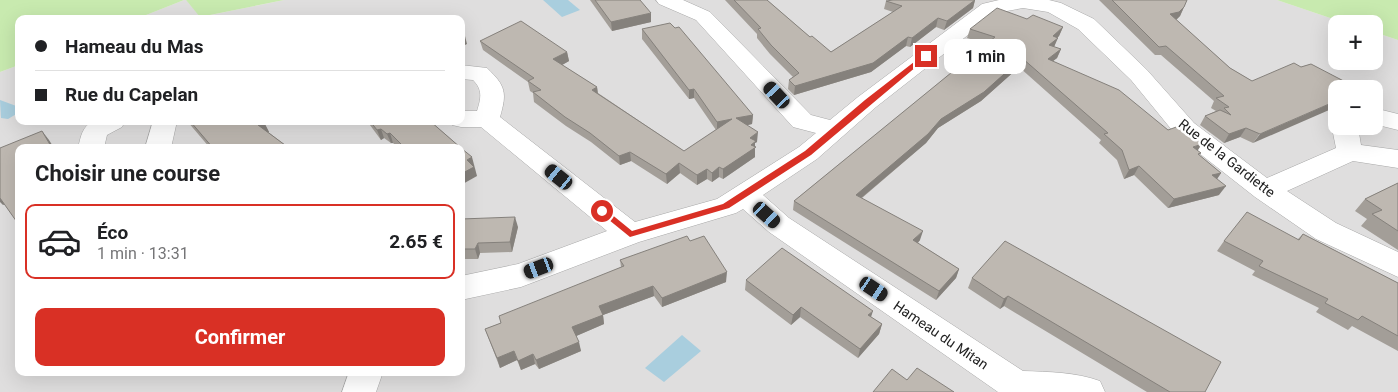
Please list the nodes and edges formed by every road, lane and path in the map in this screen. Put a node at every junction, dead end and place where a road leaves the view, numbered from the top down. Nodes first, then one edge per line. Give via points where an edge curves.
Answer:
1 (666, 0) edge
2 (705, 8) edge
3 (465, 72) edge
4 (1383, 118) edge
5 (474, 119) edge
6 (1398, 122) edge
7 (106, 125) edge
8 (165, 125) edge
9 (836, 130) junction
10 (1346, 135) edge
11 (92, 144) edge
12 (159, 144) edge
13 (1350, 152) junction
14 (1398, 159) edge
15 (1265, 190) junction
16 (744, 194) junction
17 (630, 234) junction
18 (1398, 265) edge
19 (465, 287) edge
20 (365, 376) edge
21 (1018, 389) edge
22 (359, 392) edge
23 (1088, 392) edge

1 - 2 street
2 - 9 street via 802,121
3 - 5 street via 480,73 491,84 494,93
4 - 6 street
5 - 17 street
7 - 11 street via 95,131
8 - 12 street
9 - 15 street, Rue de la Gardiette via 989,8 1023,2 1054,7 1086,24 1139,75 1185,129
9 - 16 street, Rue de la Gardiette via 808,153
10 - 13 street
13 - 14 street
13 - 15 street
15 - 18 street, Rue de la Gardiette via 1326,231
16 - 17 street, Rue de la Gardiette via 726,206
16 - 21 street, Hameau du Mitan via 779,225
17 - 19 street, Rue de la Gardiette via 521,275
20 - 22 street
21 - 23 street, Hameau du Mitan via 1057,387

